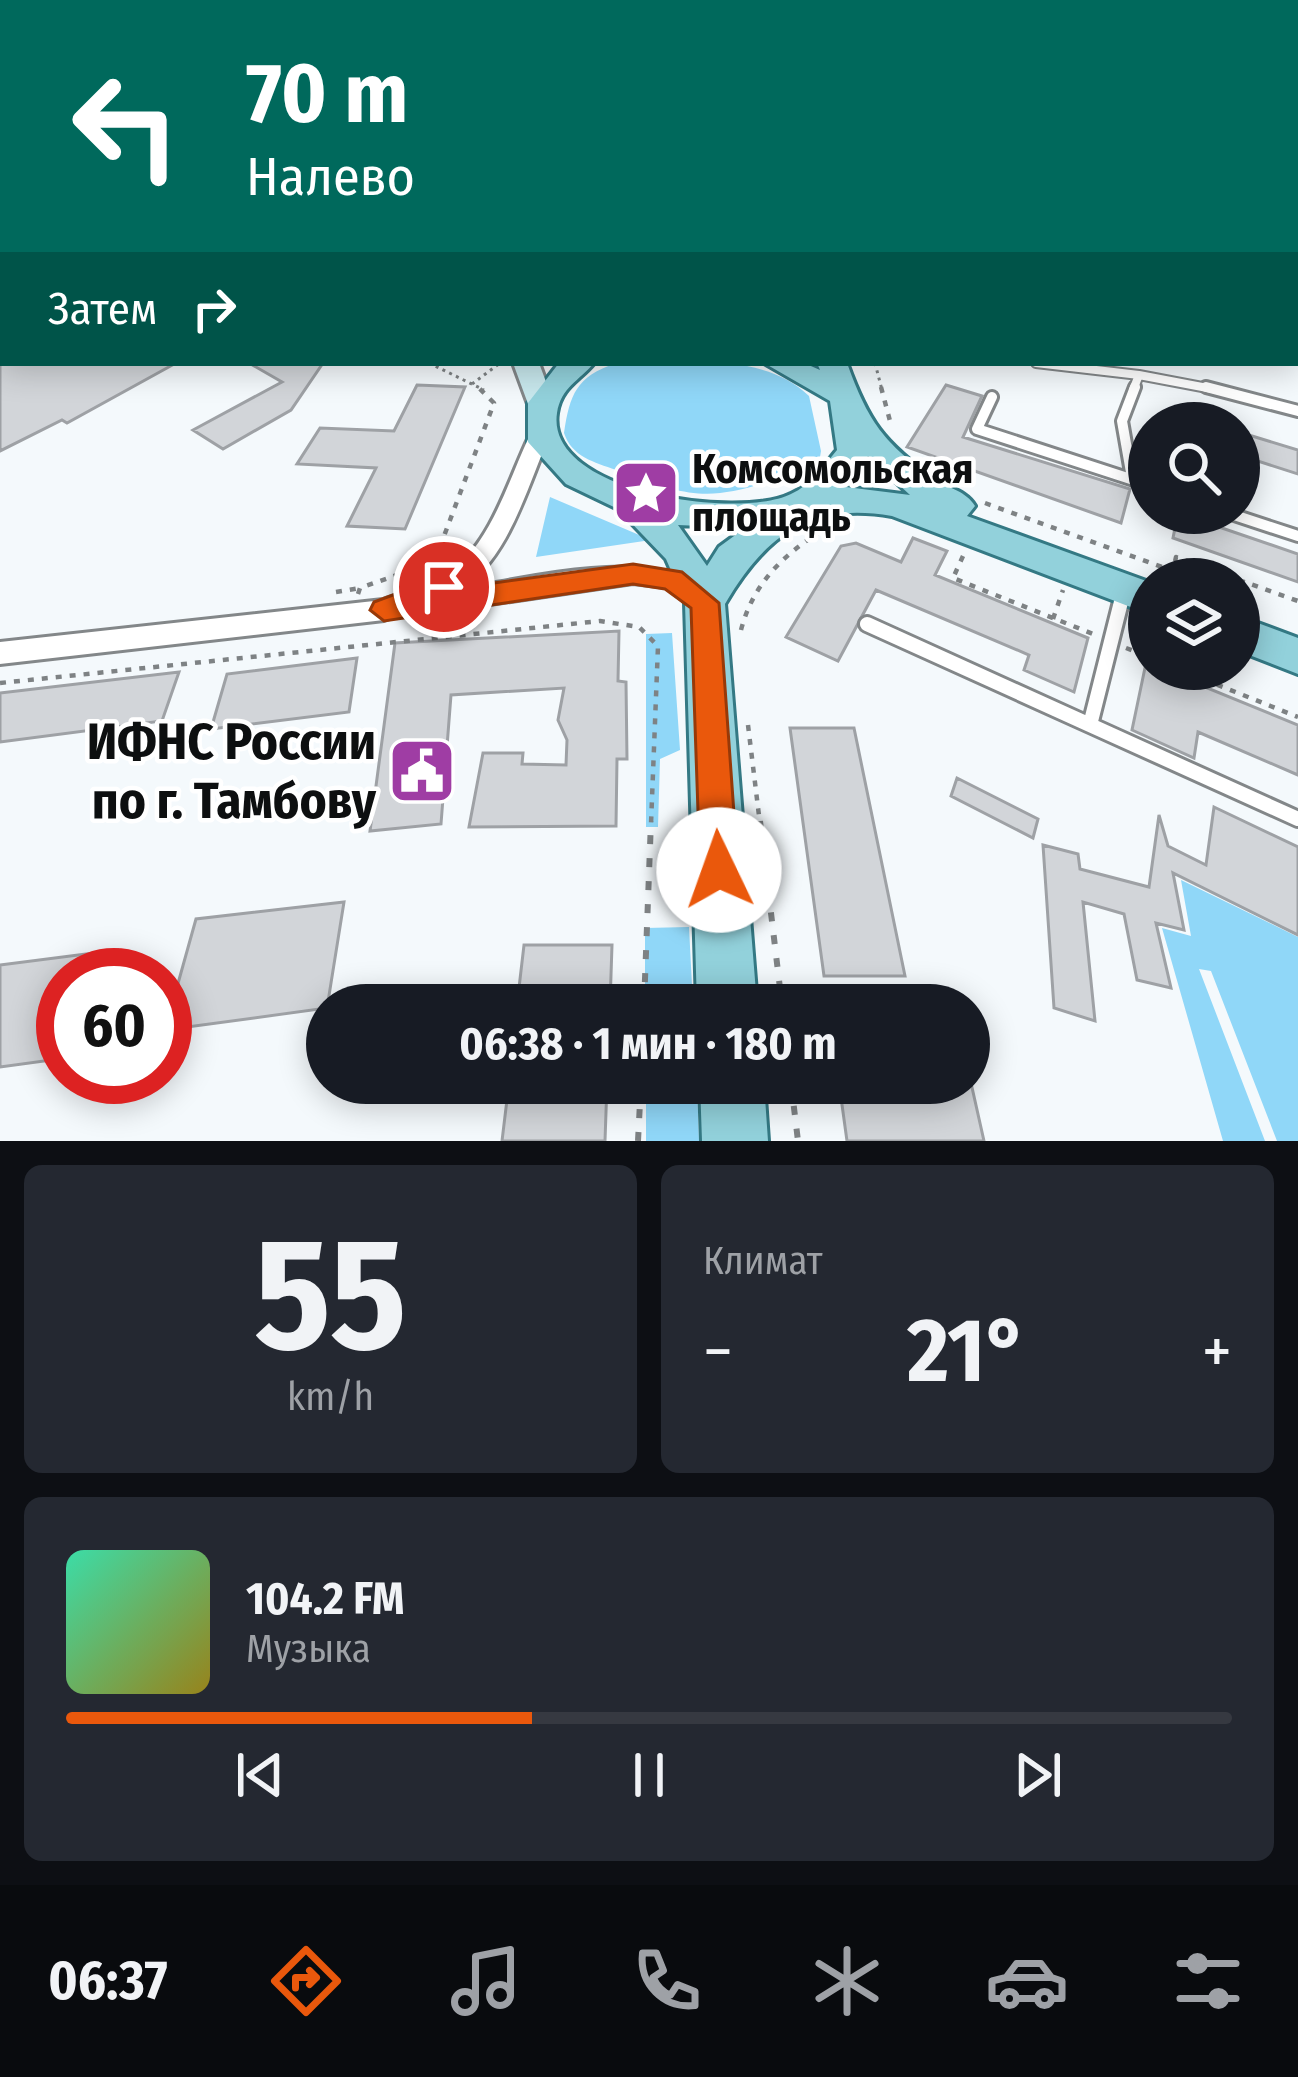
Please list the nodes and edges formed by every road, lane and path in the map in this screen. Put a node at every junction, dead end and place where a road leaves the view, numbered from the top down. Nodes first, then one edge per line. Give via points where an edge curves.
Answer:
1 (435, 366) edge
2 (496, 366) edge
3 (527, 366) edge
4 (575, 366) edge
5 (786, 366) edge
6 (833, 366) edge
7 (876, 366) edge
8 (1062, 366) edge
9 (1139, 375) junction
10 (472, 384) junction
11 (992, 397) dead end
12 (1129, 402) edge
13 (1128, 405) edge
14 (1298, 411) edge
15 (850, 413) junction
16 (540, 421) junction
17 (892, 429) dead end
18 (1128, 456) edge
19 (1128, 477) edge
20 (624, 497) junction
21 (816, 516) junction
22 (962, 523) junction
23 (1260, 524) edge
24 (1298, 536) edge
25 (1128, 575) edge
26 (1128, 577) edge
27 (1128, 577) edge
28 (1260, 587) edge
29 (1063, 589) dead end
30 (1298, 602) edge
31 (705, 603) junction
32 (384, 610) junction
33 (351, 614) junction
34 (1054, 619) junction
35 (1260, 620) edge
36 (867, 624) dead end
37 (1128, 634) edge
38 (1298, 634) edge
39 (1260, 641) edge
40 (738, 642) dead end
41 (341, 645) junction
42 (1128, 649) edge
43 (0, 653) edge
44 (1298, 656) edge
45 (0, 683) edge
46 (1230, 690) edge
47 (747, 710) dead end
48 (1298, 717) edge
49 (1090, 725) junction
50 (1298, 819) edge
51 (645, 984) edge
52 (726, 984) edge
53 (780, 984) edge
54 (639, 1104) edge
55 (733, 1104) edge
56 (794, 1104) edge
57 (638, 1141) edge
58 (735, 1141) edge
59 (798, 1141) edge

1 - 10 path
2 - 10 path
3 - 16 main road
4 - 16 main road via 556,380
5 - 15 main road via 832,386
6 - 15 main road
7 - 17 path
8 - 9 lane
9 - 12 lane
9 - 14 lane
10 - 33 path via 494,403 438,552 360,587
11 - 19 lane via 977,429
13 - 18 lane
15 - 21 main road via 854,451
15 - 25 main road via 925,489
16 - 20 main road via 547,454
16 - 32 street via 467,573
20 - 21 main road via 706,517
20 - 31 main road via 682,552
21 - 22 main road via 860,495
21 - 31 main road via 733,557
21 - 40 path via 746,604
22 - 26 main road
22 - 27 path
22 - 34 path via 965,551 953,578
23 - 24 lane
28 - 30 path
29 - 34 path
31 - 32 street via 672,579 633,574
31 - 52 main road
32 - 33 street
33 - 41 path
33 - 43 street
34 - 42 path
35 - 38 main road
36 - 49 lane
37 - 49 lane
39 - 44 main road
41 - 45 path
41 - 51 path via 600,621 639,627 658,646
46 - 48 path
47 - 53 path
49 - 50 lane
54 - 57 path
55 - 58 main road
56 - 59 path

